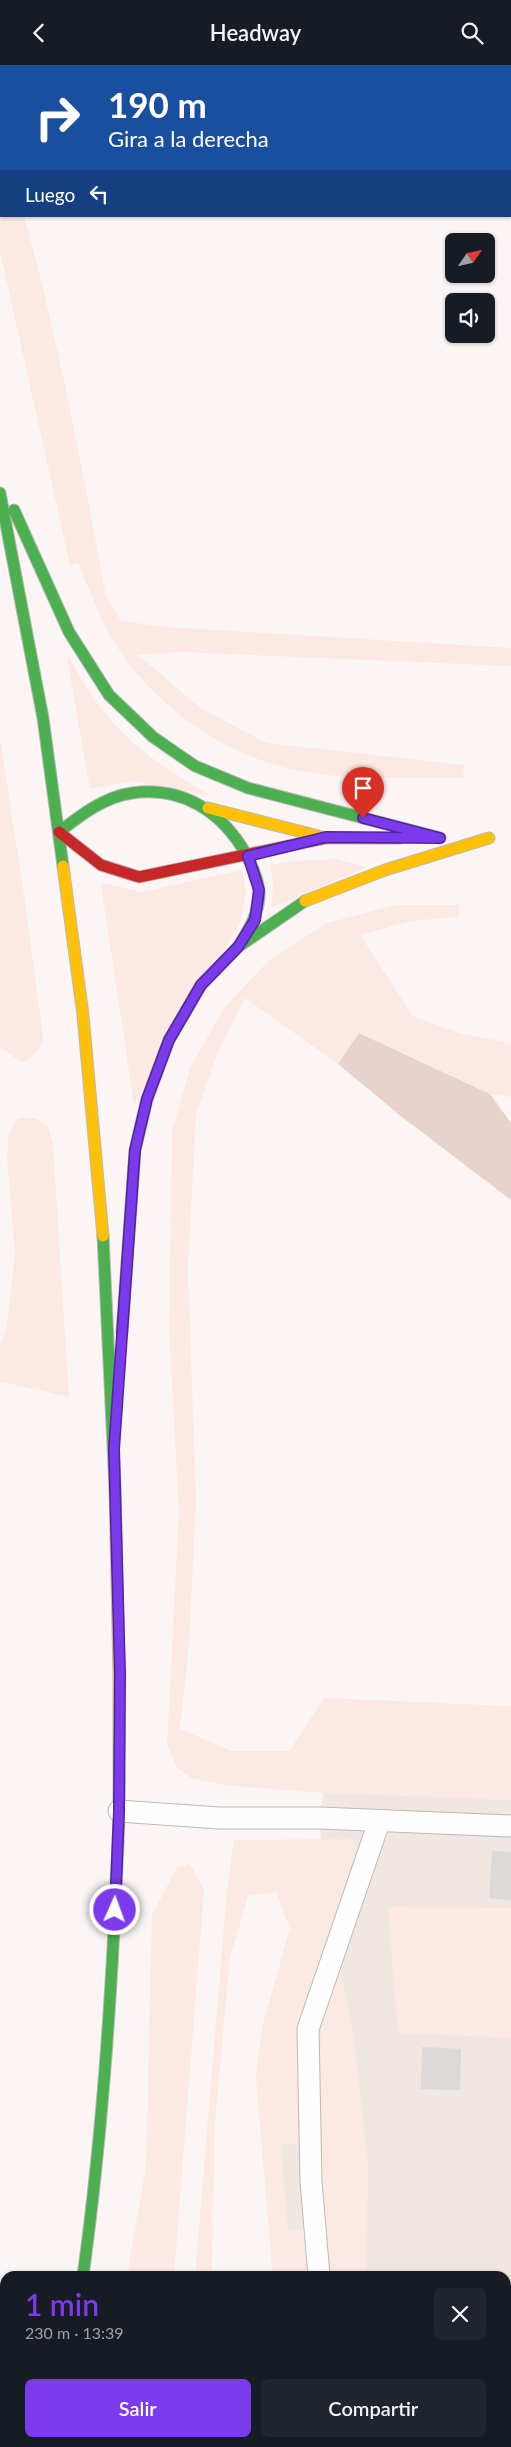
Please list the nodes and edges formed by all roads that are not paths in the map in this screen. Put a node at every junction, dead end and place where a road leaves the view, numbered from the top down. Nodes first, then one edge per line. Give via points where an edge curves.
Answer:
1 (0, 478) edge
2 (0, 493) edge
3 (208, 808) junction
4 (59, 832) junction
5 (326, 837) junction
6 (440, 838) junction
7 (248, 856) junction
8 (238, 947) junction
9 (122, 1339) dead end
10 (120, 1359) dead end
11 (114, 1449) junction
12 (119, 1811) junction
13 (379, 1822) junction
14 (511, 1826) edge
15 (85, 2271) edge
16 (319, 2271) edge

1 - 6 street via 69,632 109,695 153,737 195,766 248,788
2 - 4 street via 43,718
3 - 4 street via 164,793 131,793 90,807
3 - 5 street
3 - 7 street
4 - 7 street via 101,865 140,877
4 - 11 street via 83,1015 101,1205
5 - 6 street
5 - 7 street
6 - 8 street via 489,838 386,870 300,903
7 - 8 street via 259,890 255,920
8 - 9 street via 201,985 169,1040 147,1099 135,1150
10 - 11 street
11 - 12 street via 120,1674
12 - 13 lane via 219,1818 320,1818
12 - 15 street via 112,1999
13 - 14 lane
13 - 16 lane via 308,2029 311,2181

